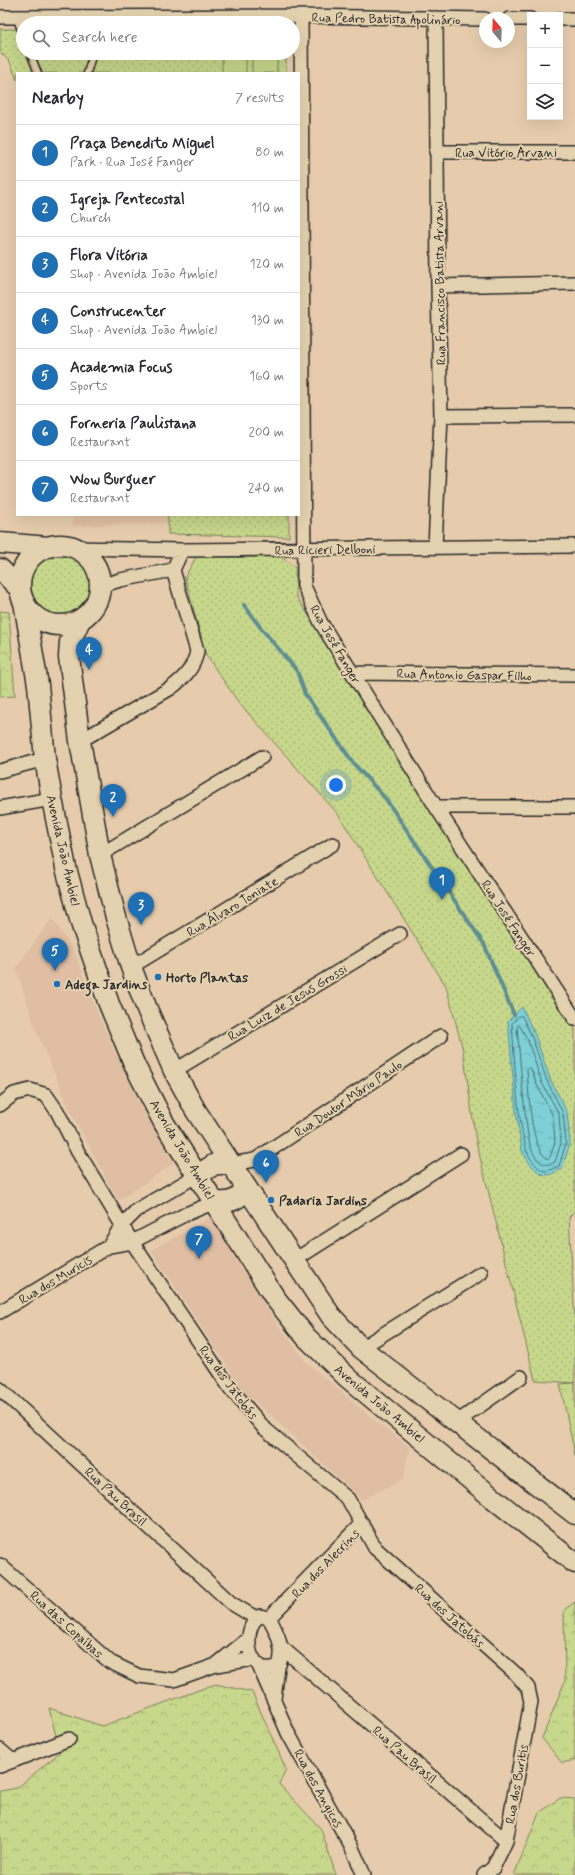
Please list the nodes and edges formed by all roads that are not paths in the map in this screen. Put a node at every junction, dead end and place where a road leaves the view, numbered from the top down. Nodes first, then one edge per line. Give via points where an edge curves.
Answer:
1 (16, 16) edge
2 (301, 16) joint
3 (0, 17) edge
4 (436, 18) junction
5 (479, 19) edge
6 (515, 19) edge
7 (527, 19) edge
8 (563, 19) edge
9 (575, 19) edge
10 (33, 60) edge
11 (91, 60) edge
12 (38, 72) edge
13 (88, 72) edge
14 (436, 152) junction
15 (575, 152) edge
16 (575, 283) edge
17 (438, 286) junction
18 (441, 416) junction
19 (575, 416) edge
20 (0, 543) edge
21 (575, 546) edge
22 (49, 547) junction
23 (435, 547) junction
24 (74, 548) junction
25 (182, 550) junction
26 (305, 550) junction
27 (0, 569) edge
28 (173, 570) junction
29 (100, 586) junction
30 (22, 595) junction
31 (80, 620) junction
32 (352, 673) junction
33 (575, 675) edge
34 (80, 741) junction
35 (262, 757) dead end
36 (45, 759) junction
37 (0, 771) edge
38 (52, 799) junction
39 (436, 807) junction
40 (575, 807) edge
41 (0, 808) edge
42 (333, 844) dead end
43 (100, 855) junction
44 (400, 934) dead end
45 (131, 967) junction
46 (575, 1019) edge
47 (441, 1036) dead end
48 (174, 1071) junction
49 (0, 1105) edge
50 (461, 1154) dead end
51 (255, 1160) junction
52 (230, 1164) junction
53 (196, 1176) junction
54 (245, 1186) junction
55 (215, 1202) junction
56 (122, 1225) junction
57 (132, 1242) junction
58 (109, 1246) junction
59 (293, 1261) junction
60 (481, 1273) dead end
61 (0, 1312) edge
62 (361, 1348) junction
63 (521, 1377) dead end
64 (0, 1390) edge
65 (457, 1422) junction
66 (575, 1514) edge
67 (362, 1523) junction
68 (575, 1563) edge
69 (0, 1565) edge
70 (231, 1603) junction
71 (267, 1621) junction
72 (249, 1634) junction
73 (280, 1646) junction
74 (256, 1662) junction
75 (280, 1664) junction
76 (216, 1665) junction
77 (305, 1666) junction
78 (528, 1688) joint
79 (274, 1701) junction
80 (69, 1739) dead end
81 (0, 1750) edge
82 (13, 1761) junction
83 (0, 1766) edge
84 (506, 1841) junction
85 (364, 1875) edge
86 (484, 1875) edge

1 - 3 street, Rua Pedro Batista Apolinário
2 - 4 street, Rua Pedro Batista Apolinário
2 - 26 street, Rua José Fanger
4 - 5 street, Rua Pedro Batista Apolinário
4 - 14 street, Rua Francisco Batista Arvani
6 - 7 street
8 - 9 street
10 - 12 lane
11 - 13 lane
14 - 15 street, Rua Vitório Arvani
14 - 17 street, Rua Francisco Batista Arvani
16 - 17 street
17 - 18 street, Rua Francisco Batista Arvani
18 - 19 street
18 - 23 street, Rua Francisco Batista Arvani
20 - 22 main road
21 - 23 street, Rua Ricieri Delboni
22 - 24 main road via 62,545
22 - 30 main road, Avenida João Ambiel via 36,553 27,563 21,576
23 - 26 street, Rua Ricieri Delboni
24 - 25 street, Rua Ricieri Delboni
24 - 29 main road via 86,554 94,564
25 - 26 street, Rua Ricieri Delboni
25 - 28 street
26 - 32 street, Rua José Fanger via 304,586 321,623
27 - 30 main road
28 - 29 street
28 - 34 street via 197,650 192,668 171,688
29 - 31 main road via 97,601 90,612
30 - 31 main road via 31,613 41,621 67,625
30 - 36 main road, Avenida João Ambiel via 38,684
31 - 34 main road via 70,642 69,657
32 - 33 street, Rua Antonio Gaspar Filho
32 - 39 street, Rua José Fanger
34 - 43 main road
35 - 43 street
36 - 37 street
36 - 38 main road, Avenida João Ambiel
38 - 41 street
38 - 53 main road, Avenida João Ambiel via 66,868 81,923 109,1004 135,1066 164,1123
39 - 40 street
39 - 46 street, Rua José Fanger
42 - 45 street, Rua Álvaro Toniate
43 - 45 main road
44 - 48 street, Rua Luiz de Jesus Grossi
45 - 48 main road
47 - 51 street, Rua Doutor Mário Paulo
48 - 52 main road
49 - 56 street, Rua dos Jatobás via 14,1094 30,1090 46,1095
50 - 59 street
51 - 52 street, Rua Doutor Mário Paulo
51 - 54 street
52 - 53 main road via 215,1164
52 - 54 main road
53 - 55 main road, Avenida João Ambiel
53 - 56 street, Rua dos Muricis via 137,1210
54 - 55 main road via 236,1200 226,1203
54 - 59 main road
55 - 57 street, Rua dos Muricis
55 - 68 main road, Avenida João Ambiel via 275,1298 306,1338 348,1378
56 - 57 street, Rua dos Jatobás
56 - 58 street, Rua dos Muricis
57 - 58 street, Rua dos Muricis
57 - 67 street, Rua dos Jatobás via 230,1388 264,1428 348,1499
58 - 61 street, Rua dos Muricis
59 - 62 main road via 331,1316
60 - 62 street
62 - 65 main road
63 - 65 street
64 - 70 street, Rua Pau Brasil
65 - 66 main road
67 - 71 street, Rua dos Alecrins
67 - 78 street, Rua dos Jatobás via 375,1548 516,1674
69 - 76 street, Rua das Copaíbas via 110,1662 139,1676 174,1680
70 - 71 street, Rua Pau Brasil
70 - 72 street, Rua Pau Brasil
71 - 72 street, Rua dos Alecrins
71 - 73 street
72 - 74 street, Rua Pau Brasil
72 - 76 street
73 - 75 street
73 - 77 street, Rua Pau Brasil
74 - 75 street, Rua Pau Brasil via 266,1669
74 - 76 street
74 - 79 street, Rua dos Angicos
75 - 77 street, Rua Pau Brasil
75 - 79 street
77 - 84 street, Rua Pau Brasil
78 - 84 street, Rua dos Buritis via 530,1702
79 - 85 street, Rua dos Angicos via 288,1733 352,1848
80 - 82 street
81 - 82 street
82 - 83 street
84 - 86 street, Rua dos Buritis via 493,1868

